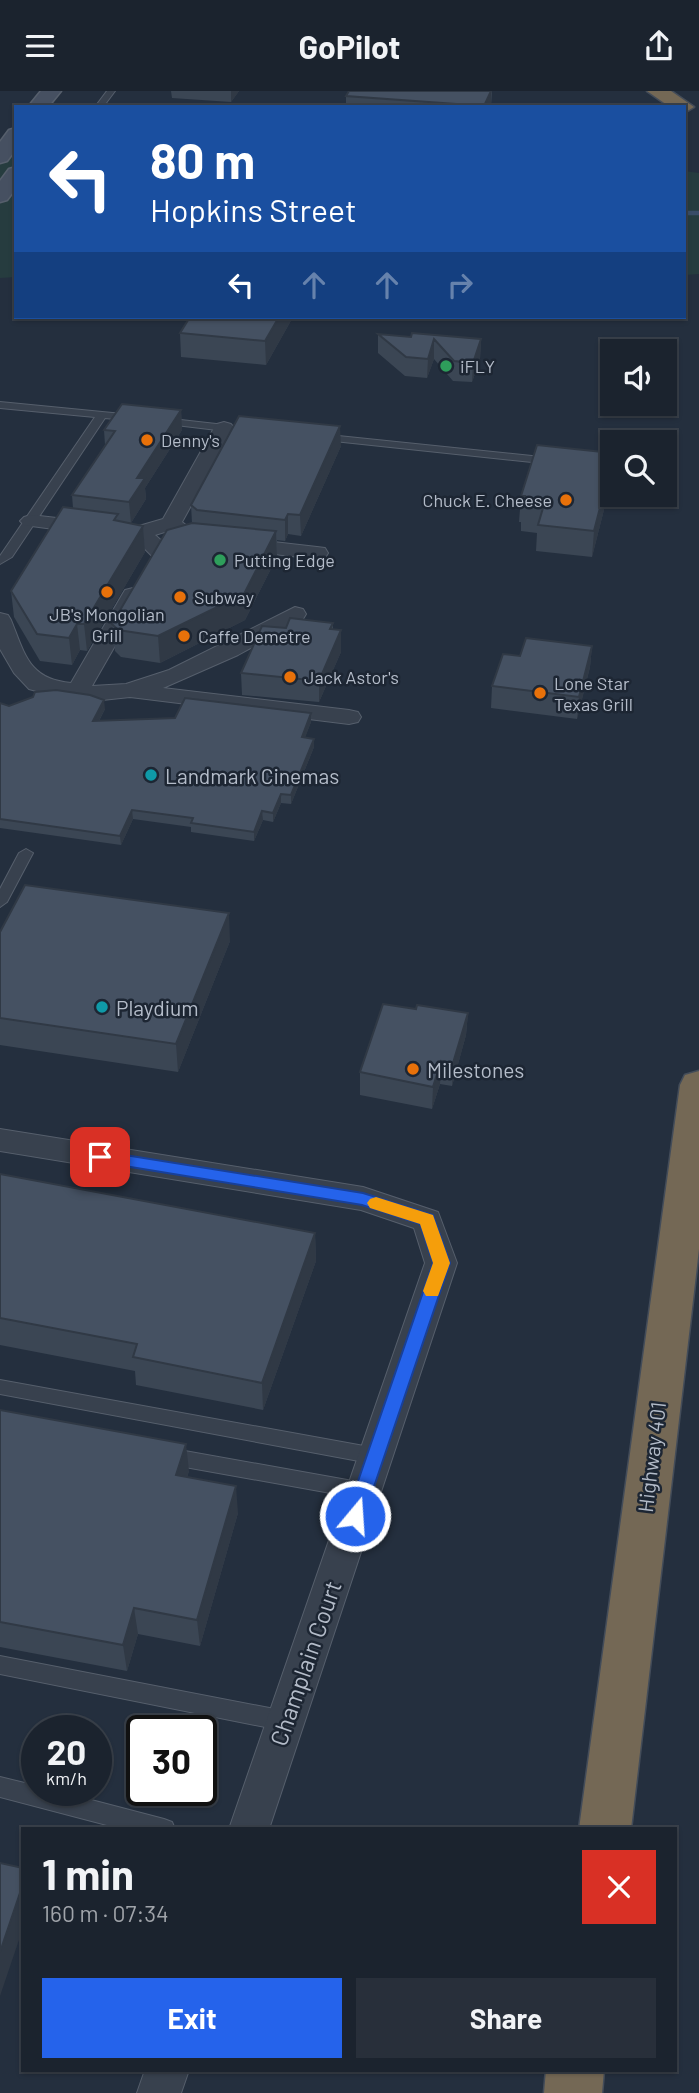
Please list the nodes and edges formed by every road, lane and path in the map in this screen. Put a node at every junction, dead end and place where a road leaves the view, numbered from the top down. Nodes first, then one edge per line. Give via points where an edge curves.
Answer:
1 (657, 91) edge
2 (61, 99) edge
3 (44, 105) edge
4 (681, 105) edge
5 (14, 137) edge
6 (0, 157) edge
7 (14, 176) edge
8 (0, 196) edge
9 (0, 405) edge
10 (102, 415) junction
11 (224, 428) junction
12 (246, 430) edge
13 (302, 436) edge
14 (568, 463) edge
15 (31, 521) junction
16 (171, 523) junction
17 (140, 533) junction
18 (191, 539) junction
19 (159, 550) junction
20 (317, 553) dead end
21 (0, 561) edge
22 (295, 614) dead end
23 (0, 620) edge
24 (0, 677) edge
25 (34, 681) junction
26 (78, 691) junction
27 (129, 691) junction
28 (349, 717) dead end
29 (26, 853) dead end
30 (0, 902) edge
31 (699, 1085) edge
32 (0, 1140) edge
33 (0, 1387) edge
34 (148, 1453) edge
35 (376, 1456) junction
36 (364, 1491) junction
37 (0, 1665) edge
38 (285, 1721) junction
39 (0, 1787) edge
40 (156, 1827) edge
41 (250, 1827) edge
42 (605, 1827) edge
43 (166, 2072) edge
44 (575, 2072) edge
45 (159, 2093) edge
46 (573, 2093) edge

1 - 4 highway
2 - 3 main road
5 - 6 main road
7 - 8 main road
9 - 10 lane
10 - 11 lane
10 - 15 lane
11 - 12 lane
11 - 16 street
13 - 14 lane
15 - 17 street
15 - 21 lane
16 - 17 street
16 - 18 street
17 - 19 street
18 - 19 street
18 - 20 street
19 - 26 street
22 - 27 street via 174,675
23 - 25 street via 12,651
24 - 25 street
25 - 26 street
26 - 27 street via 106,695
27 - 28 street
29 - 30 lane
31 - 42 highway, Highway 401
32 - 35 street, Champlain Court via 363,1199 427,1220 441,1263
33 - 35 lane
34 - 36 lane
35 - 36 street, Champlain Court
36 - 38 street, Champlain Court
37 - 38 lane
38 - 41 street, Champlain Court
39 - 40 lane
43 - 45 street
44 - 46 highway

